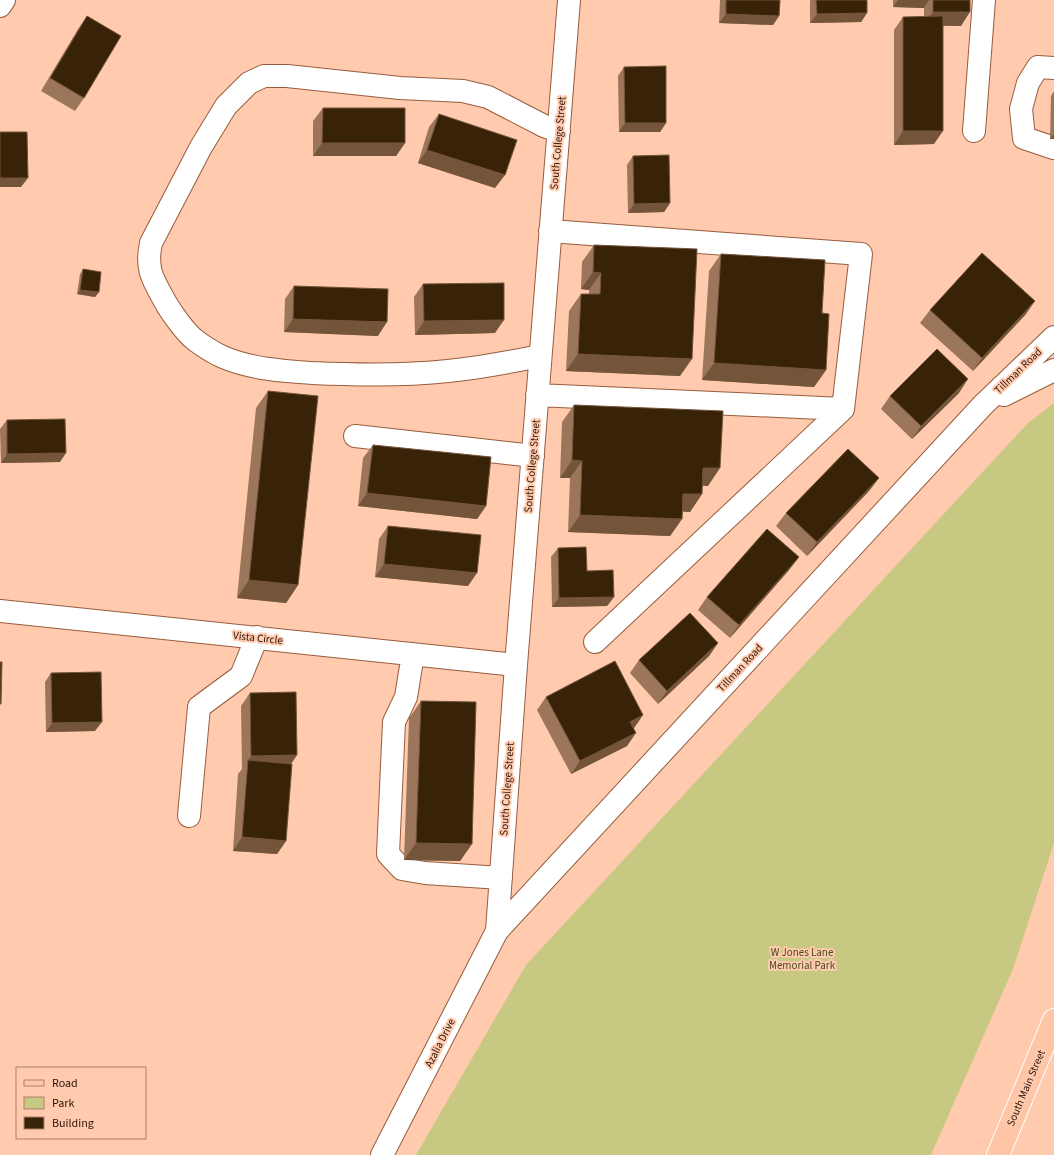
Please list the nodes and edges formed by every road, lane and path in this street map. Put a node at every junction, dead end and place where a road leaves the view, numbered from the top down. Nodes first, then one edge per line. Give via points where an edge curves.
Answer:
1 (4, 0) edge
2 (569, 0) edge
3 (984, 0) edge
4 (0, 6) edge
5 (1054, 68) edge
6 (559, 131) junction
7 (974, 131) dead end
8 (1054, 148) edge
9 (550, 231) junction
10 (1054, 337) edge
11 (540, 356) junction
12 (1054, 370) edge
13 (537, 395) junction
14 (983, 405) junction
15 (843, 409) junction
16 (355, 436) dead end
17 (532, 456) junction
18 (0, 611) edge
19 (257, 637) junction
20 (595, 642) dead end
21 (413, 654) junction
22 (516, 665) junction
23 (189, 816) dead end
24 (501, 878) junction
25 (497, 931) junction
26 (1054, 1020) edge
27 (382, 1155) edge
28 (998, 1155) edge

1 - 4 street
2 - 6 street, South College Street
3 - 7 street
5 - 8 street via 1038,67 1028,83 1021,109 1024,138
6 - 9 street, South College Street
6 - 11 street via 488,98 463,90 400,88 264,76 249,83 226,106 201,147 151,243 148,257 152,278 172,313 194,340 223,357 251,366 345,375 384,374 447,371
9 - 11 street, South College Street
9 - 15 street via 861,254
10 - 14 street, Tillman Road
11 - 13 street, South College Street
12 - 14 street, Tillman Road
13 - 15 street
13 - 17 street, South College Street
14 - 25 street, Tillman Road
15 - 20 street
16 - 17 street
17 - 22 street, South College Street
18 - 19 street, Vista Circle
19 - 21 street, Vista Circle
19 - 23 street via 241,676 199,707
21 - 22 street, Vista Circle
21 - 24 street via 406,697 394,722 388,854 402,870
22 - 24 street, South College Street
24 - 25 street, South College Street
25 - 27 street, Azalia Drive
26 - 28 main road, South Main Street

